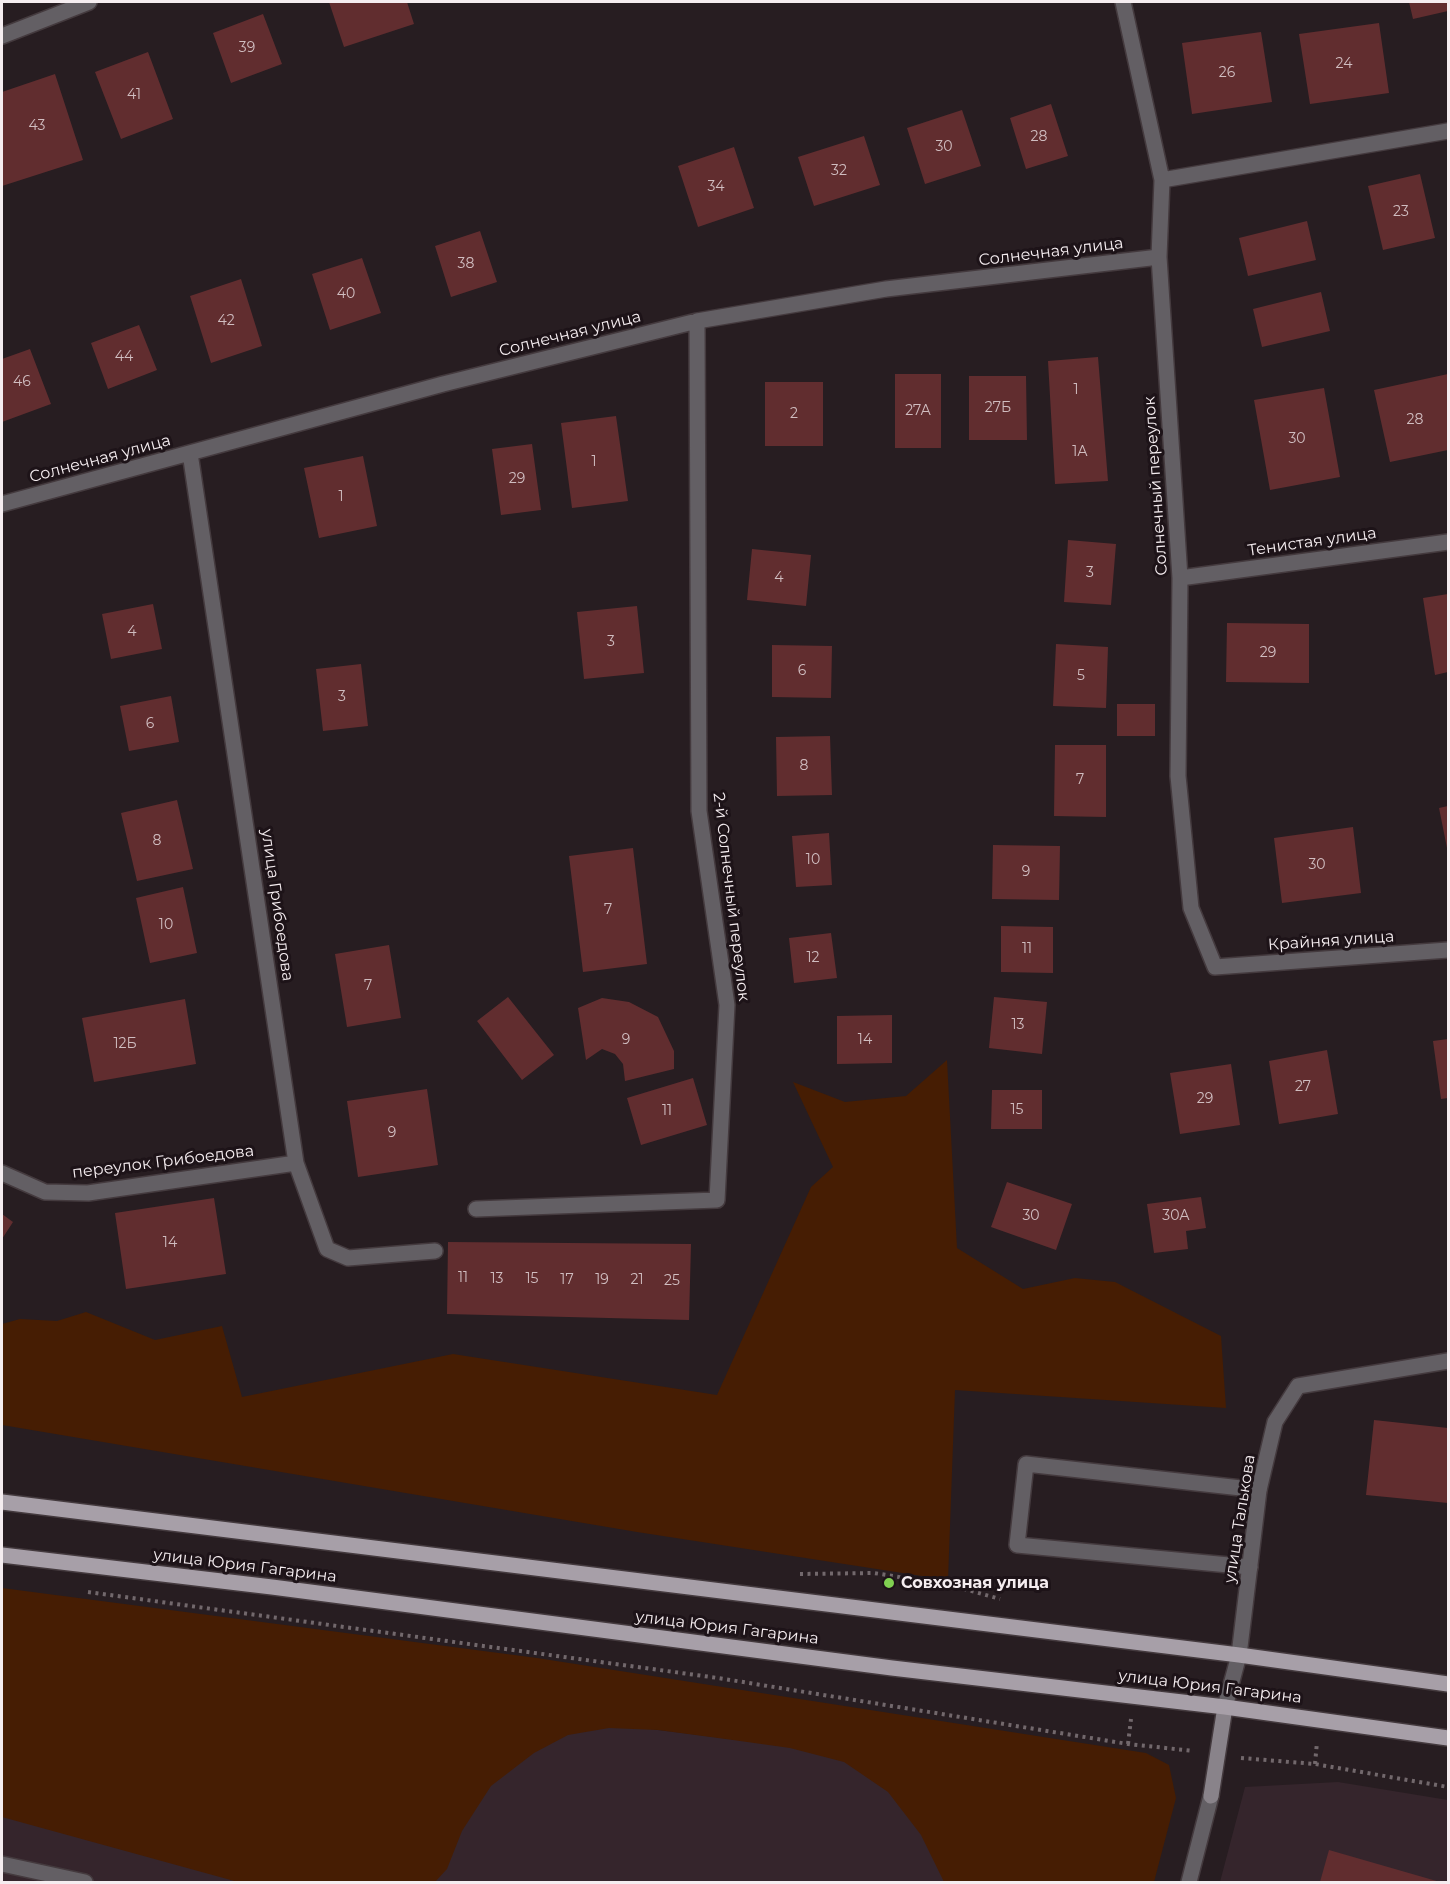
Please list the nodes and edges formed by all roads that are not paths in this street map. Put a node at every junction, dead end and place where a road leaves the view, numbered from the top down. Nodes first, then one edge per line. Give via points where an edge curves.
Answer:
1 (89, 2) edge
2 (1122, 2) edge
3 (2, 36) edge
4 (1449, 132) edge
5 (1162, 180) junction
6 (1159, 257) junction
7 (697, 321) junction
8 (190, 453) junction
9 (2, 504) edge
10 (1449, 542) edge
11 (1180, 578) junction
12 (1449, 950) edge
13 (1215, 967) joint
14 (296, 1163) junction
15 (2, 1173) edge
16 (476, 1209) dead end
17 (435, 1251) dead end
18 (1449, 1361) edge
19 (1259, 1490) junction
20 (2, 1502) edge
21 (2, 1555) edge
22 (1250, 1567) junction
23 (1239, 1655) junction
24 (1449, 1684) edge
25 (1225, 1707) junction
26 (1449, 1738) edge
27 (2, 1864) edge
28 (85, 1882) edge
29 (1189, 1882) edge

1 - 3 street
2 - 5 street, Солнечный переулок
4 - 5 street
5 - 6 street, Солнечный переулок
6 - 7 street, Солнечная улица via 886,289
6 - 11 street, Солнечный переулок
7 - 8 street, Солнечная улица via 443,384
7 - 16 street, 2-й Солнечный переулок via 699,811 727,1005 717,1200
8 - 9 street, Солнечная улица
8 - 14 street, улица Грибоедова
10 - 11 street, Тенистая улица
11 - 13 street, Солнечный переулок via 1178,776 1191,908
12 - 13 street, Крайняя улица
14 - 15 street, переулок Грибоедова via 88,1192 45,1192
14 - 17 street, улица Грибоедова via 327,1249 348,1258
18 - 19 street, улица Талькова via 1298,1386 1275,1422
19 - 22 street, улица Талькова
19 - 22 street via 1026,1464 1017,1545
20 - 23 main road, улица Юрия Гагарина
21 - 25 main road, улица Юрия Гагарина
22 - 23 street, улица Талькова
23 - 24 main road, улица Юрия Гагарина
23 - 25 street, улица Талькова
25 - 26 main road, улица Юрия Гагарина
25 - 29 street via 1210,1796
27 - 28 street

